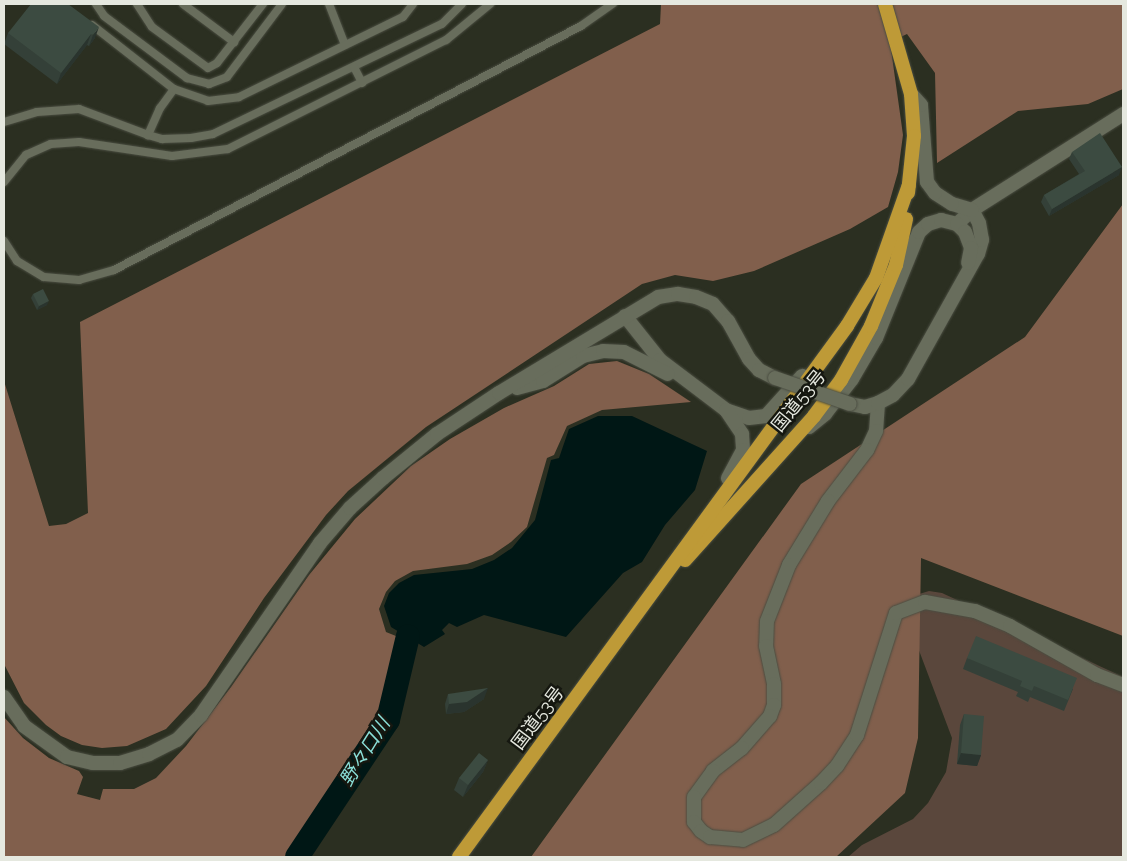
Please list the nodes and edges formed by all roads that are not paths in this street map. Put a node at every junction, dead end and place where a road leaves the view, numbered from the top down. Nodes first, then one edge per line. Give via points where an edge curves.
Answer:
1 (96, 4) edge
2 (137, 4) edge
3 (183, 4) edge
4 (263, 4) edge
5 (282, 4) edge
6 (329, 4) edge
7 (414, 4) edge
8 (462, 4) edge
9 (490, 4) edge
10 (614, 4) edge
11 (885, 4) edge
12 (88, 22) edge
13 (234, 42) junction
14 (345, 46) junction
15 (354, 67) junction
16 (362, 83) junction
17 (174, 89) junction
18 (912, 94) junction
19 (1123, 114) edge
20 (4, 122) edge
21 (148, 135) junction
22 (4, 182) edge
23 (909, 185) junction
24 (972, 210) junction
25 (957, 224) junction
26 (4, 241) edge
27 (965, 276) junction
28 (876, 278) junction
29 (625, 316) junction
30 (691, 386) junction
31 (499, 393) junction
32 (878, 404) junction
33 (726, 410) junction
34 (792, 441) junction
35 (672, 564) junction
36 (648, 602) junction
37 (1123, 685) edge
38 (4, 697) edge
39 (459, 857) edge

1 - 5 lane via 104,16 187,78 209,84 227,77
2 - 13 lane via 152,27 208,68 217,63
3 - 13 lane
4 - 13 lane
6 - 14 lane
7 - 14 lane via 403,17
8 - 15 lane via 442,24
9 - 16 lane via 446,40
10 - 26 lane via 581,26 114,270 68,281 44,277 17,261
11 - 18 highway, 国道53号
12 - 17 lane
14 - 17 lane via 239,98 208,101
15 - 16 lane
15 - 21 lane via 213,134 162,139
16 - 22 lane via 228,148 172,156 79,142 51,144 26,155
17 - 21 lane via 160,108
18 - 23 highway, 国道53号 via 914,136
18 - 24 street via 921,105 927,182 935,193 952,204
19 - 24 street
20 - 21 lane via 37,112 79,109
23 - 28 highway, 国道53号
23 - 34 highway, 国道53号 via 901,249 871,326 841,380
24 - 25 street
24 - 27 street via 979,223 982,240
25 - 27 street via 966,232 972,248
25 - 34 street via 941,220 928,224 919,232 876,338 852,379 825,414
27 - 32 street via 908,379 893,395
28 - 33 street via 766,416 749,418
28 - 35 highway, 国道53号 via 816,371
29 - 30 street via 660,360
29 - 31 street
29 - 32 street, bridge via 658,297 696,296 713,304 728,321 749,359 759,370 850,404 865,407
30 - 31 street via 642,359 624,352 603,351 583,356 543,381
30 - 33 street
31 - 38 street via 437,434 350,508 283,593 201,715 177,740 149,754 120,763 93,763 67,757 24,726
32 - 37 street via 876,431 867,450 828,501 789,565 768,621 766,646 774,705 770,716 742,748 713,771 694,797 694,822 701,831 710,838 743,840 774,825 821,783 857,736 896,614 925,602 984,615 1097,675
33 - 35 street via 742,434 737,467 701,514
34 - 36 highway, 国道53号
35 - 36 highway, 国道53号
36 - 39 highway, 国道53号

